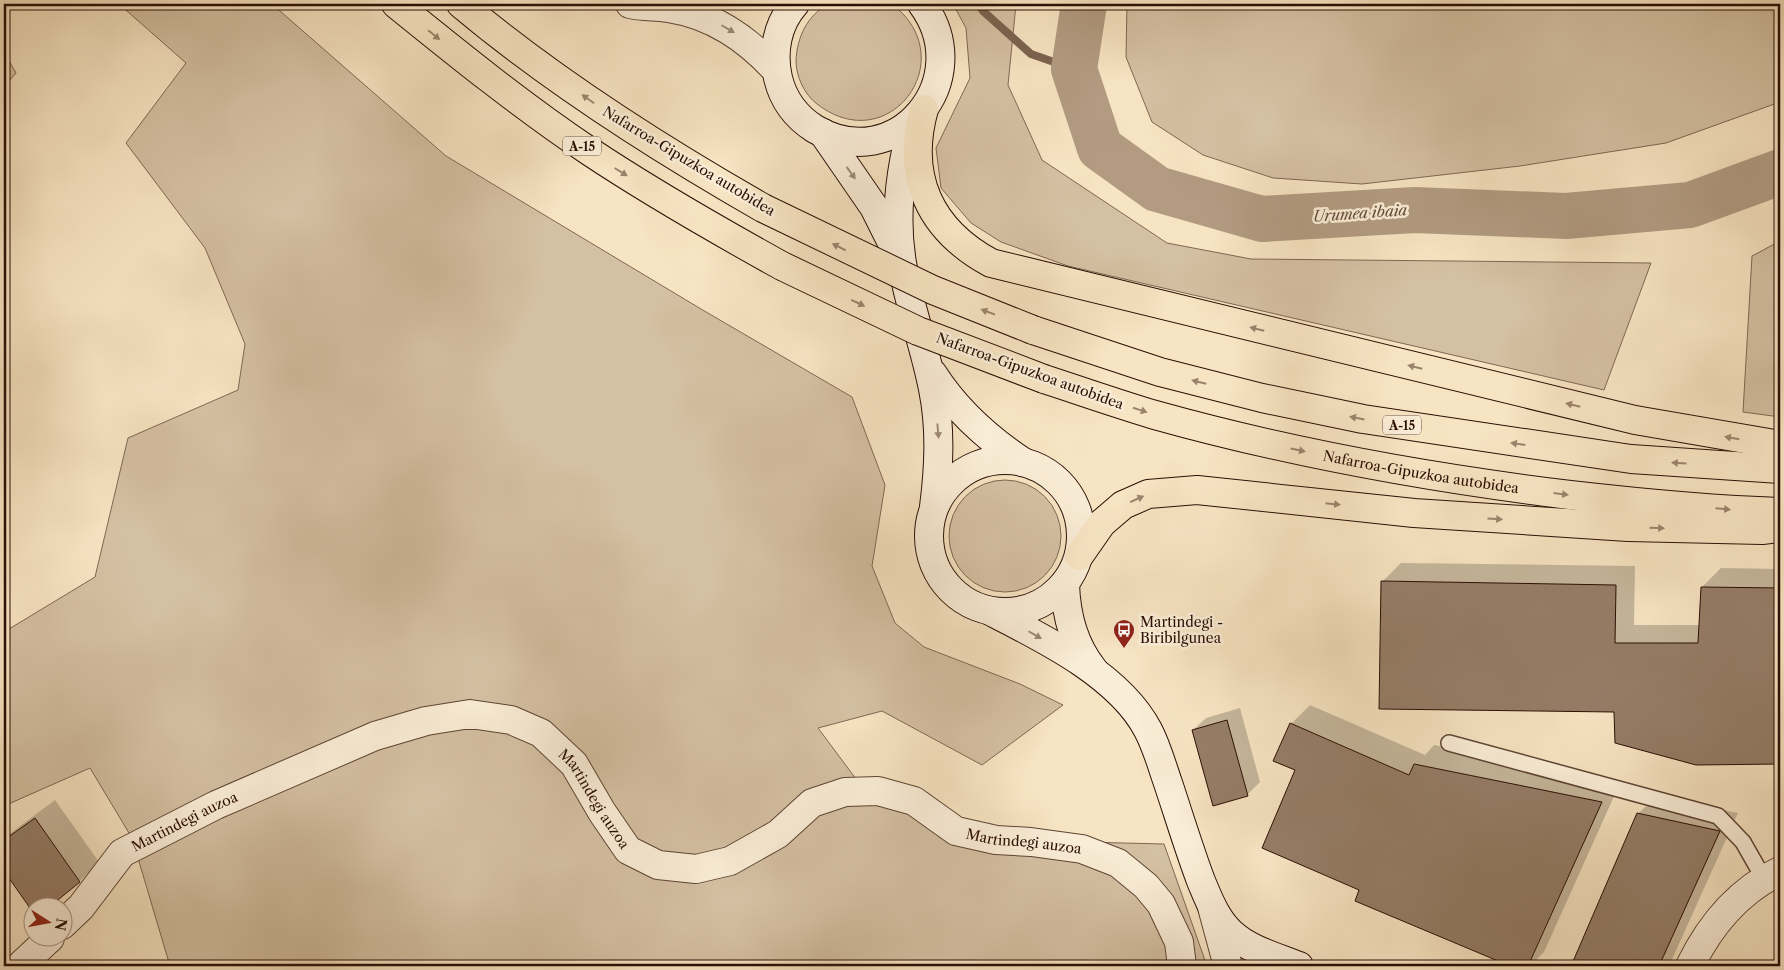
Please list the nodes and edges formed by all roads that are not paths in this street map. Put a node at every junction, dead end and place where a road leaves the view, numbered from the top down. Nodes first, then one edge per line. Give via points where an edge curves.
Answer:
1 (396, 4) edge
2 (461, 4) edge
3 (630, 4) edge
4 (795, 4) edge
5 (922, 4) edge
6 (674, 6) edge
7 (776, 70) junction
8 (919, 114) junction
9 (823, 133) junction
10 (902, 264) junction
11 (928, 366) junction
12 (1780, 445) edge
13 (1023, 462) junction
14 (1780, 469) edge
15 (934, 508) junction
16 (1780, 512) edge
17 (1780, 528) edge
18 (1079, 556) junction
19 (1065, 584) junction
20 (992, 612) junction
21 (1101, 678) junction
22 (1449, 743) dead end
23 (1772, 875) edge
24 (1212, 907) junction
25 (72, 916) edge
26 (39, 948) edge
27 (1266, 960) edge
28 (20, 966) edge
29 (1182, 966) edge
30 (1228, 966) edge
31 (1690, 966) edge

1 -> 16 highway, Nafarroa-Gipuzkoa autobidea / A-15, bridge via 477,70 589,151 703,223 782,266 918,330 1044,379 1251,440 1355,462 1509,488
14 -> 2 highway, Nafarroa-Gipuzkoa autobidea / A-15, bridge via 1631,459 1363,419 1160,372 1033,330 933,290 763,208 614,117 500,37
3 - 6 main road via 652,8
4 - 7 main road via 777,38
5 - 8 main road via 935,24 941,68 935,90
6 -> 7 main road via 727,28 752,46
7 - 9 main road via 780,86 797,114
8 - 9 main road via 898,131 880,138 851,140
8 - 10 main road via 902,167 899,240
12 -> 8 highway via 1635,420 991,263 956,240 931,207 918,162
9 -> 10 main road via 874,207
10 - 11 main road
11 - 13 main road via 970,420
11 -> 15 main road via 939,438
13 - 15 main road via 1002,460 980,464 961,474 946,488
13 - 18 main road via 1046,471 1064,487 1076,508 1082,532
15 - 20 main road via 929,530 930,553 938,574 952,592 971,605
18 -> 17 highway via 1102,523 1123,505 1148,494 1197,490 1414,513 1628,528
18 - 19 main road
19 - 20 main road via 1032,608 1013,613
19 - 21 main road via 1073,634
20 -> 21 main road via 1049,643
21 - 24 main road via 1133,709 1148,729
22 - 23 lane via 1718,816
23 - 31 main road via 1748,889 1716,921
24 - 27 main road via 1226,928
24 - 30 main road
25 - 29 main road, Martindegi auzoa via 122,853 216,805 376,736 470,714 511,720 541,733 574,764 628,850 658,865 696,869 730,861 778,834 812,803 845,792 878,791 914,801 956,831 996,840 1082,849 1118,863 1146,886 1161,904 1179,942
26 - 28 main road

